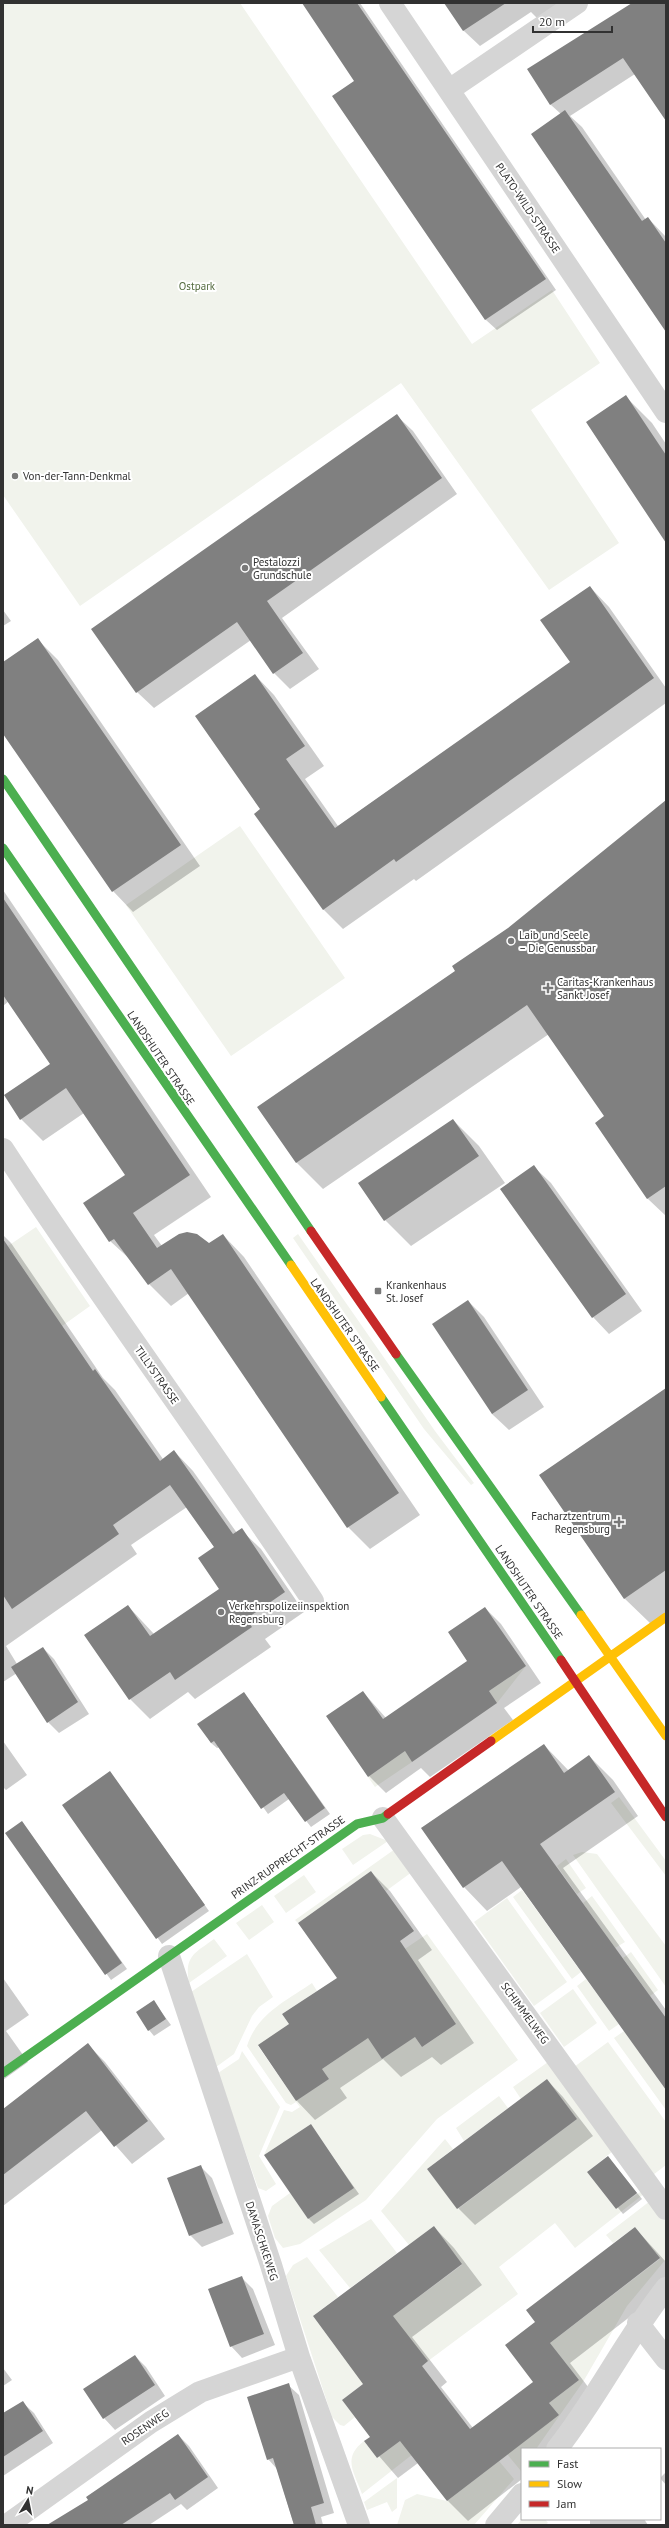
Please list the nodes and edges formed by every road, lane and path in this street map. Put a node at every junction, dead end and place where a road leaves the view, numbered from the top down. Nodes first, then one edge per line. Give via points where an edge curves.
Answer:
1 (390, 3) edge
2 (577, 3) edge
3 (449, 90) junction
4 (666, 412) edge
5 (3, 780) edge
6 (3, 848) edge
7 (3, 1149) edge
8 (313, 1601) dead end
9 (666, 1617) edge
10 (610, 1656) junction
11 (575, 1681) junction
12 (666, 1736) edge
13 (666, 1816) edge
14 (383, 1818) junction
15 (168, 1956) junction
16 (3, 2073) edge
17 (666, 2209) edge
18 (666, 2288) edge
19 (638, 2323) junction
20 (299, 2358) junction
21 (666, 2359) edge
22 (558, 2448) edge
23 (521, 2495) edge
24 (7, 2525) edge
25 (359, 2525) edge
26 (496, 2525) edge

1 - 3 street, PLATO-WILD-STRASSE
2 - 3 street
3 - 4 street, PLATO-WILD-STRASSE
5 - 10 main road via 352,1290
6 - 11 main road, LANDSHUTER STRASSE
7 - 8 street, TILLYSTRASSE
9 - 10 main road, PRINZ-RUPPRECHT-STRASSE
10 - 11 main road, PRINZ-RUPPRECHT-STRASSE
10 - 12 main road
11 - 13 main road, LANDSHUTER STRASSE
11 - 14 main road, PRINZ-RUPPRECHT-STRASSE
14 - 15 main road, PRINZ-RUPPRECHT-STRASSE via 357,1824
14 - 17 street, SCHIMMELWEG
15 - 16 main road, PRINZ-RUPPRECHT-STRASSE
15 - 20 street, DAMASCHKEWEG via 271,2265
18 - 19 street
19 - 21 street
19 - 22 street via 582,2418
20 - 24 street, ROSENWEG via 200,2392 151,2422
20 - 25 street, DAMASCHKEWEG
23 - 26 street

